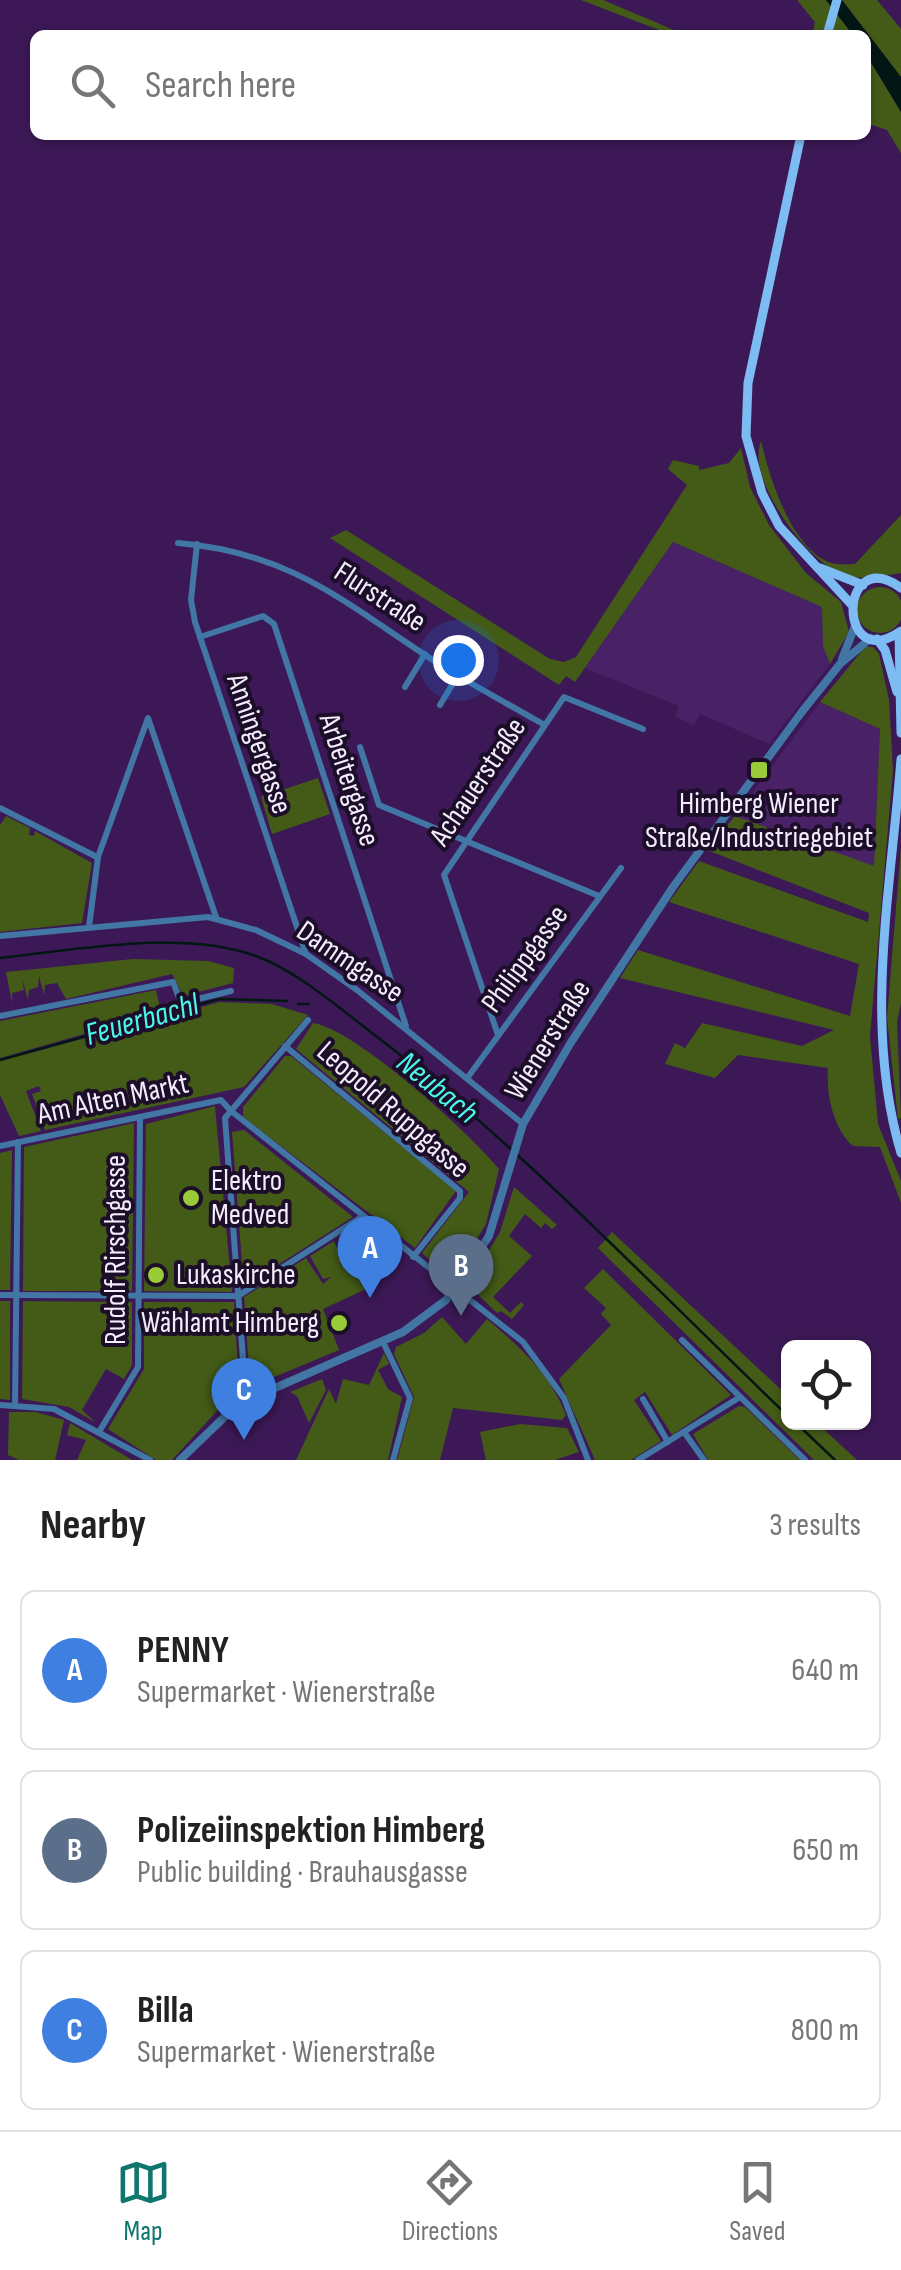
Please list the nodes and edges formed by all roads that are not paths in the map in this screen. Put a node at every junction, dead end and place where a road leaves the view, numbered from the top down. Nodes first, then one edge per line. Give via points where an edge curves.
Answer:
1 (837, 0) edge
2 (829, 30) edge
3 (800, 140) edge
4 (178, 543) dead end
5 (197, 544) junction
6 (811, 563) junction
7 (898, 582) edge
8 (863, 584) junction
9 (851, 604) junction
10 (855, 626) junction
11 (900, 632) edge
12 (200, 637) junction
13 (874, 639) junction
14 (424, 654) junction
15 (840, 664) junction
16 (458, 675) junction
17 (405, 687) dead end
18 (900, 700) edge
19 (440, 705) dead end
20 (543, 724) junction
21 (643, 730) dead end
22 (901, 733) edge
23 (360, 747) dead end
24 (901, 759) edge
25 (0, 809) edge
26 (466, 840) junction
27 (98, 857) junction
28 (620, 868) dead end
29 (599, 896) junction
30 (216, 917) junction
31 (89, 927) junction
32 (0, 936) edge
33 (306, 954) junction
34 (231, 991) dead end
35 (0, 1016) edge
36 (308, 1020) dead end
37 (406, 1027) junction
38 (498, 1035) junction
39 (286, 1046) junction
40 (468, 1077) junction
41 (230, 1111) junction
42 (140, 1117) junction
43 (523, 1124) junction
44 (18, 1142) junction
45 (0, 1146) edge
46 (901, 1154) edge
47 (362, 1216) junction
48 (413, 1257) junction
49 (455, 1289) junction
50 (0, 1295) edge
51 (16, 1295) junction
52 (138, 1296) junction
53 (238, 1296) junction
54 (682, 1340) dead end
55 (383, 1342) junction
56 (740, 1398) junction
57 (246, 1399) junction
58 (643, 1399) dead end
59 (0, 1405) edge
60 (15, 1406) junction
61 (98, 1432) junction
62 (684, 1432) junction
63 (668, 1442) junction
64 (150, 1460) edge
65 (180, 1460) edge
66 (393, 1460) edge
67 (588, 1460) edge
68 (638, 1460) edge
69 (704, 1460) edge
70 (805, 1460) edge

1 - 2 main road
3 - 6 main road via 772,256 746,436 762,493
4 - 5 street, Flurstraße
5 - 12 street, Anningergasse via 190,600
5 - 14 street, Flurstraße via 295,570
6 - 8 main road
6 - 9 main road
7 - 8 main road
8 - 9 main road
9 - 10 main road
10 - 13 main road
10 - 15 street, Wienerstraße
11 - 13 main road
11 - 18 main road
12 - 33 street, Anningergasse
12 - 37 street, Arbeitergasse via 263,616 274,624
13 - 15 street, Wienerstraße
13 - 18 main road via 886,650
14 - 16 street, Flurstraße
14 - 17 street
15 - 43 street, Wienerstraße via 673,887
16 - 19 street
16 - 20 street, Flurstraße
18 - 22 main road
20 - 21 street, Achauerstraße via 564,696
20 - 26 street, Achauerstraße
23 - 26 street via 379,805
24 - 46 main road via 881,1000 884,1074
25 - 27 street
26 - 29 street
26 - 38 street, Achauerstraße via 444,874
27 - 30 street via 144,719 155,729
27 - 31 street
28 - 29 street, Philippgasse
29 - 38 street, Philippgasse
30 - 31 street, Dammgasse
30 - 33 street, Dammgasse
31 - 32 street, Dammgasse
33 - 37 street, Dammgasse
34 - 35 street via 181,1003 173,982
36 - 39 street, Am Alten Markt
37 - 40 street, Dammgasse
38 - 40 street, Philippgasse
39 - 41 street, Am Alten Markt
39 - 48 street, Leopold Ruppgasse via 460,1191
40 - 43 street, Dammgasse
41 - 42 street, Am Alten Markt via 221,1100
41 - 47 street
41 - 53 street
42 - 44 street, Am Alten Markt
42 - 52 street, Rudolf Rirschgasse
43 - 49 street, Wienerstraße via 489,1236
44 - 45 street, Am Alten Markt
44 - 51 street
47 - 48 street
47 - 53 street
48 - 49 street
49 - 55 street, Wienerstraße via 430,1315
49 - 67 street via 539,1360 564,1398
50 - 51 street
51 - 52 street
51 - 60 street
52 - 53 street
52 - 61 street, Rudolf Rirschgasse via 138,1367
53 - 57 street
54 - 56 street
55 - 57 street, Wienerstraße
55 - 66 street via 410,1398
56 - 62 street
56 - 70 street
57 - 65 street, Wienerstraße
58 - 63 street
59 - 60 street
60 - 61 street via 54,1409
61 - 64 street
62 - 63 street
62 - 69 street
63 - 68 street

